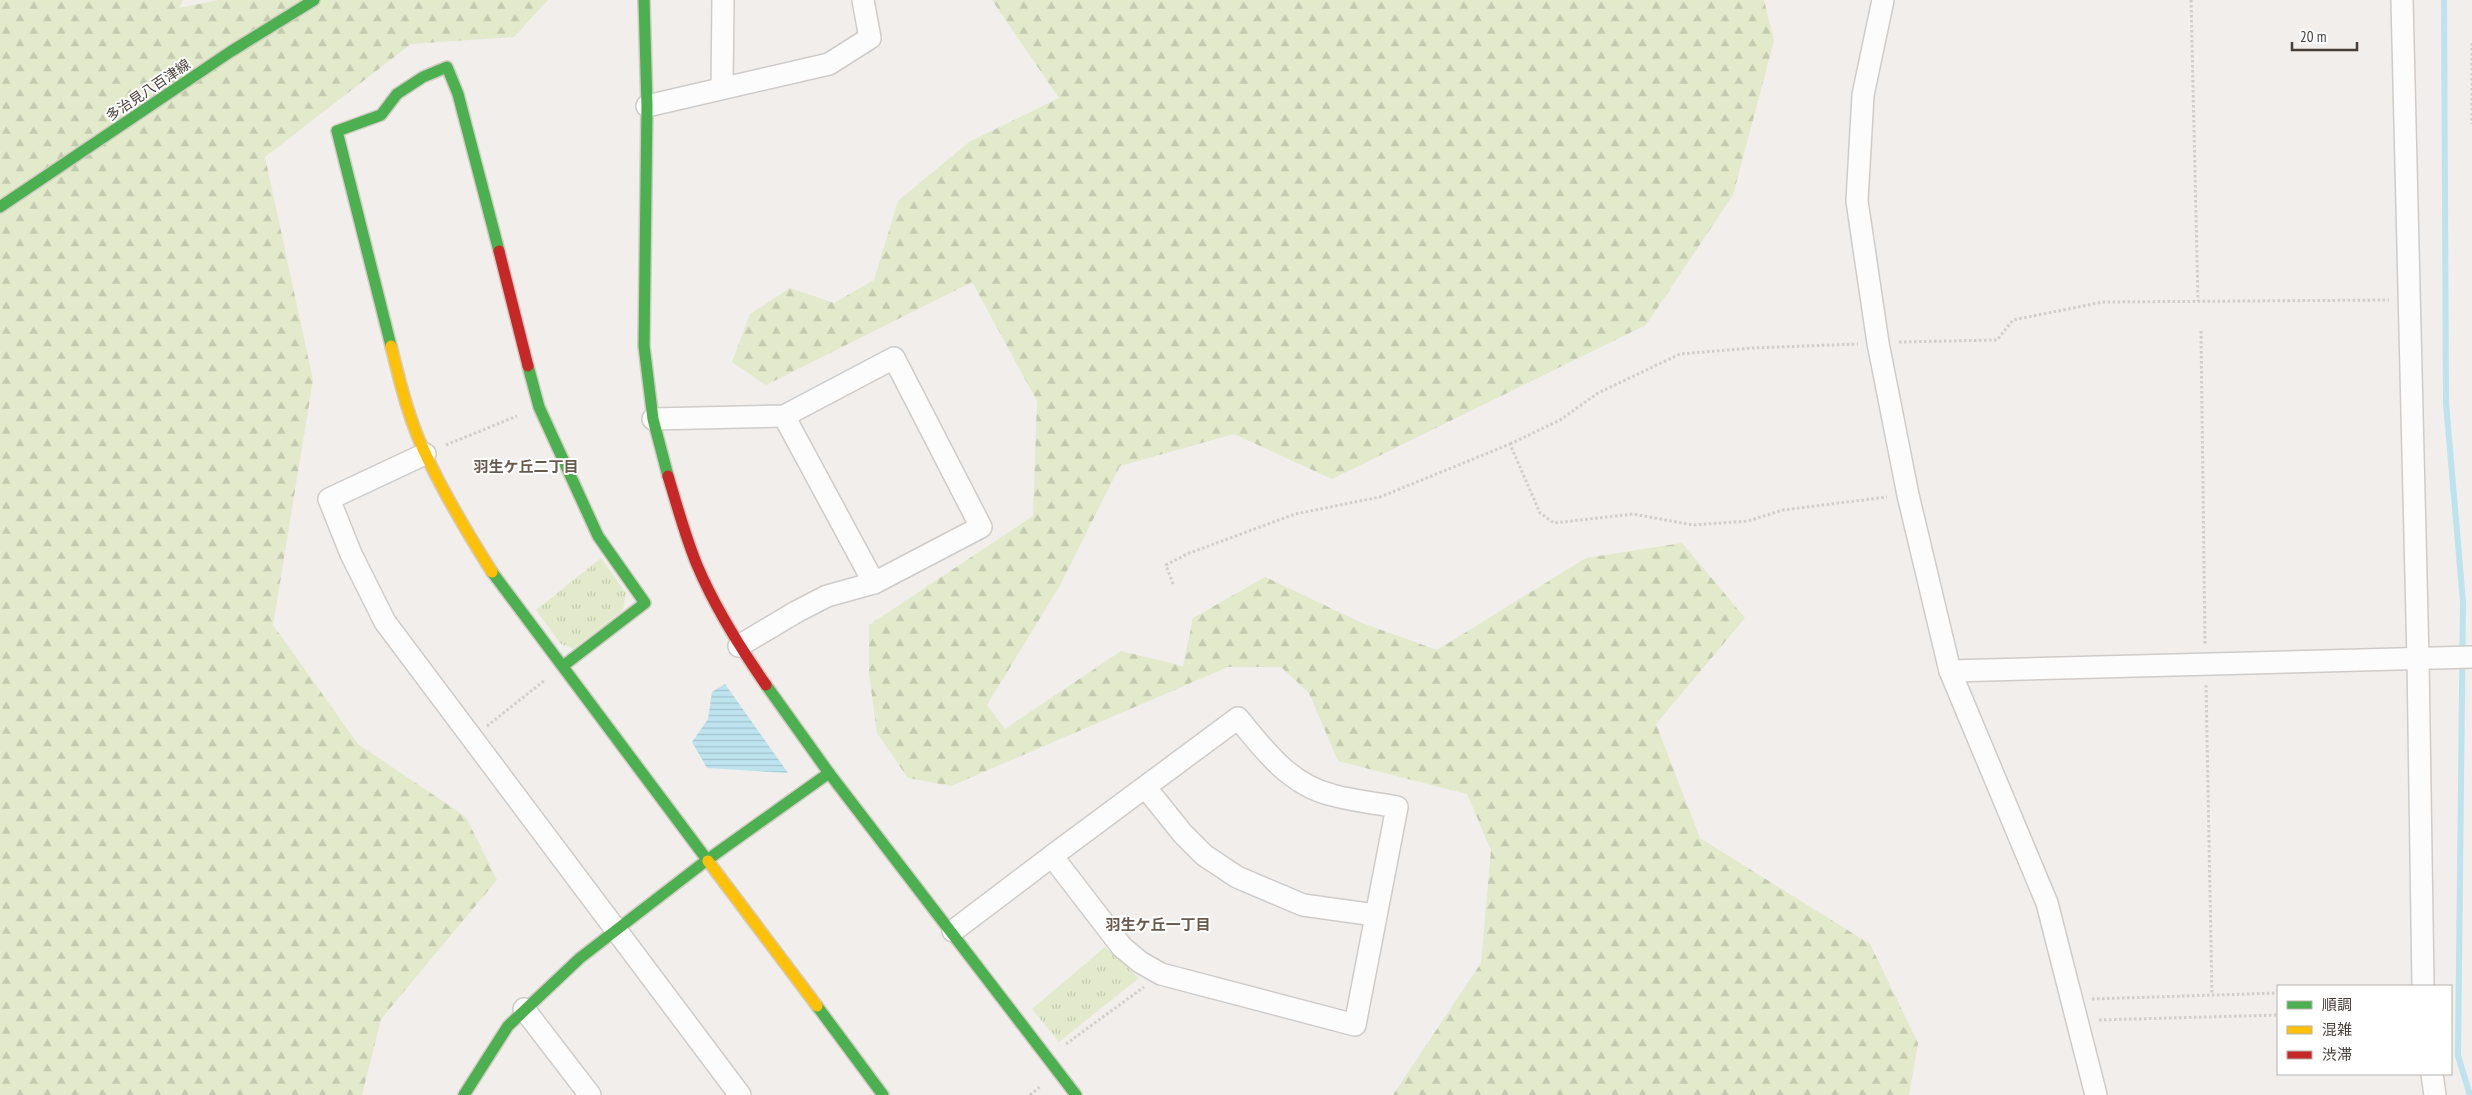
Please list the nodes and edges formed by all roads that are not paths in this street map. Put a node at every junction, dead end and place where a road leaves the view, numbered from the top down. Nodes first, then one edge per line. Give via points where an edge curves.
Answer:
1 (314, 0) edge
2 (644, 0) edge
3 (722, 0) edge
4 (863, 0) edge
5 (1883, 0) edge
6 (2402, 0) edge
7 (722, 87) junction
8 (647, 106) junction
9 (0, 207) edge
10 (784, 416) junction
11 (653, 420) junction
12 (425, 454) junction
13 (874, 583) junction
14 (739, 646) junction
15 (2472, 657) edge
16 (2418, 659) junction
17 (563, 666) junction
18 (1950, 671) junction
19 (829, 773) junction
20 (1146, 788) junction
21 (1052, 856) junction
22 (707, 860) junction
23 (1375, 915) junction
24 (616, 931) junction
25 (953, 931) junction
26 (2423, 985) edge
27 (524, 1009) junction
28 (2432, 1075) edge
29 (464, 1095) edge
30 (590, 1095) edge
31 (740, 1095) edge
32 (883, 1095) edge
33 (1076, 1095) edge
34 (2096, 1095) edge
35 (2435, 1095) edge

1 - 9 street, 多治見八百津線 via 230,52
2 - 8 street
3 - 7 street
4 - 7 street via 870,38 829,64
5 - 18 street via 1862,95 1857,201 1878,343 1908,495
6 - 16 street
7 - 8 street
8 - 11 street via 644,346
10 - 11 street
10 - 13 street
10 - 13 street via 894,358 980,527
11 - 14 street via 696,563
12 - 17 street via 464,528 500,585
12 - 17 street via 401,387 337,131 381,115 398,94 423,77 448,67 458,94 539,407 598,536 645,603
12 - 24 street via 329,499 351,554 385,622
13 - 14 street via 827,596
14 - 19 street
15 - 16 street
16 - 18 street
16 - 26 street
17 - 22 street
18 - 34 street via 2047,902
19 - 22 street
19 - 25 street
20 - 21 street
20 - 23 street via 1204,855 1237,876 1303,905
20 - 23 street via 1238,718 1270,757 1305,784 1331,795 1397,807
21 - 23 street via 1122,947 1140,962 1162,974 1355,1026
21 - 25 street
22 - 24 street
22 - 32 street
24 - 27 street via 580,958
24 - 31 street
25 - 33 street
27 - 29 street via 508,1026
27 - 30 street
28 - 35 street

